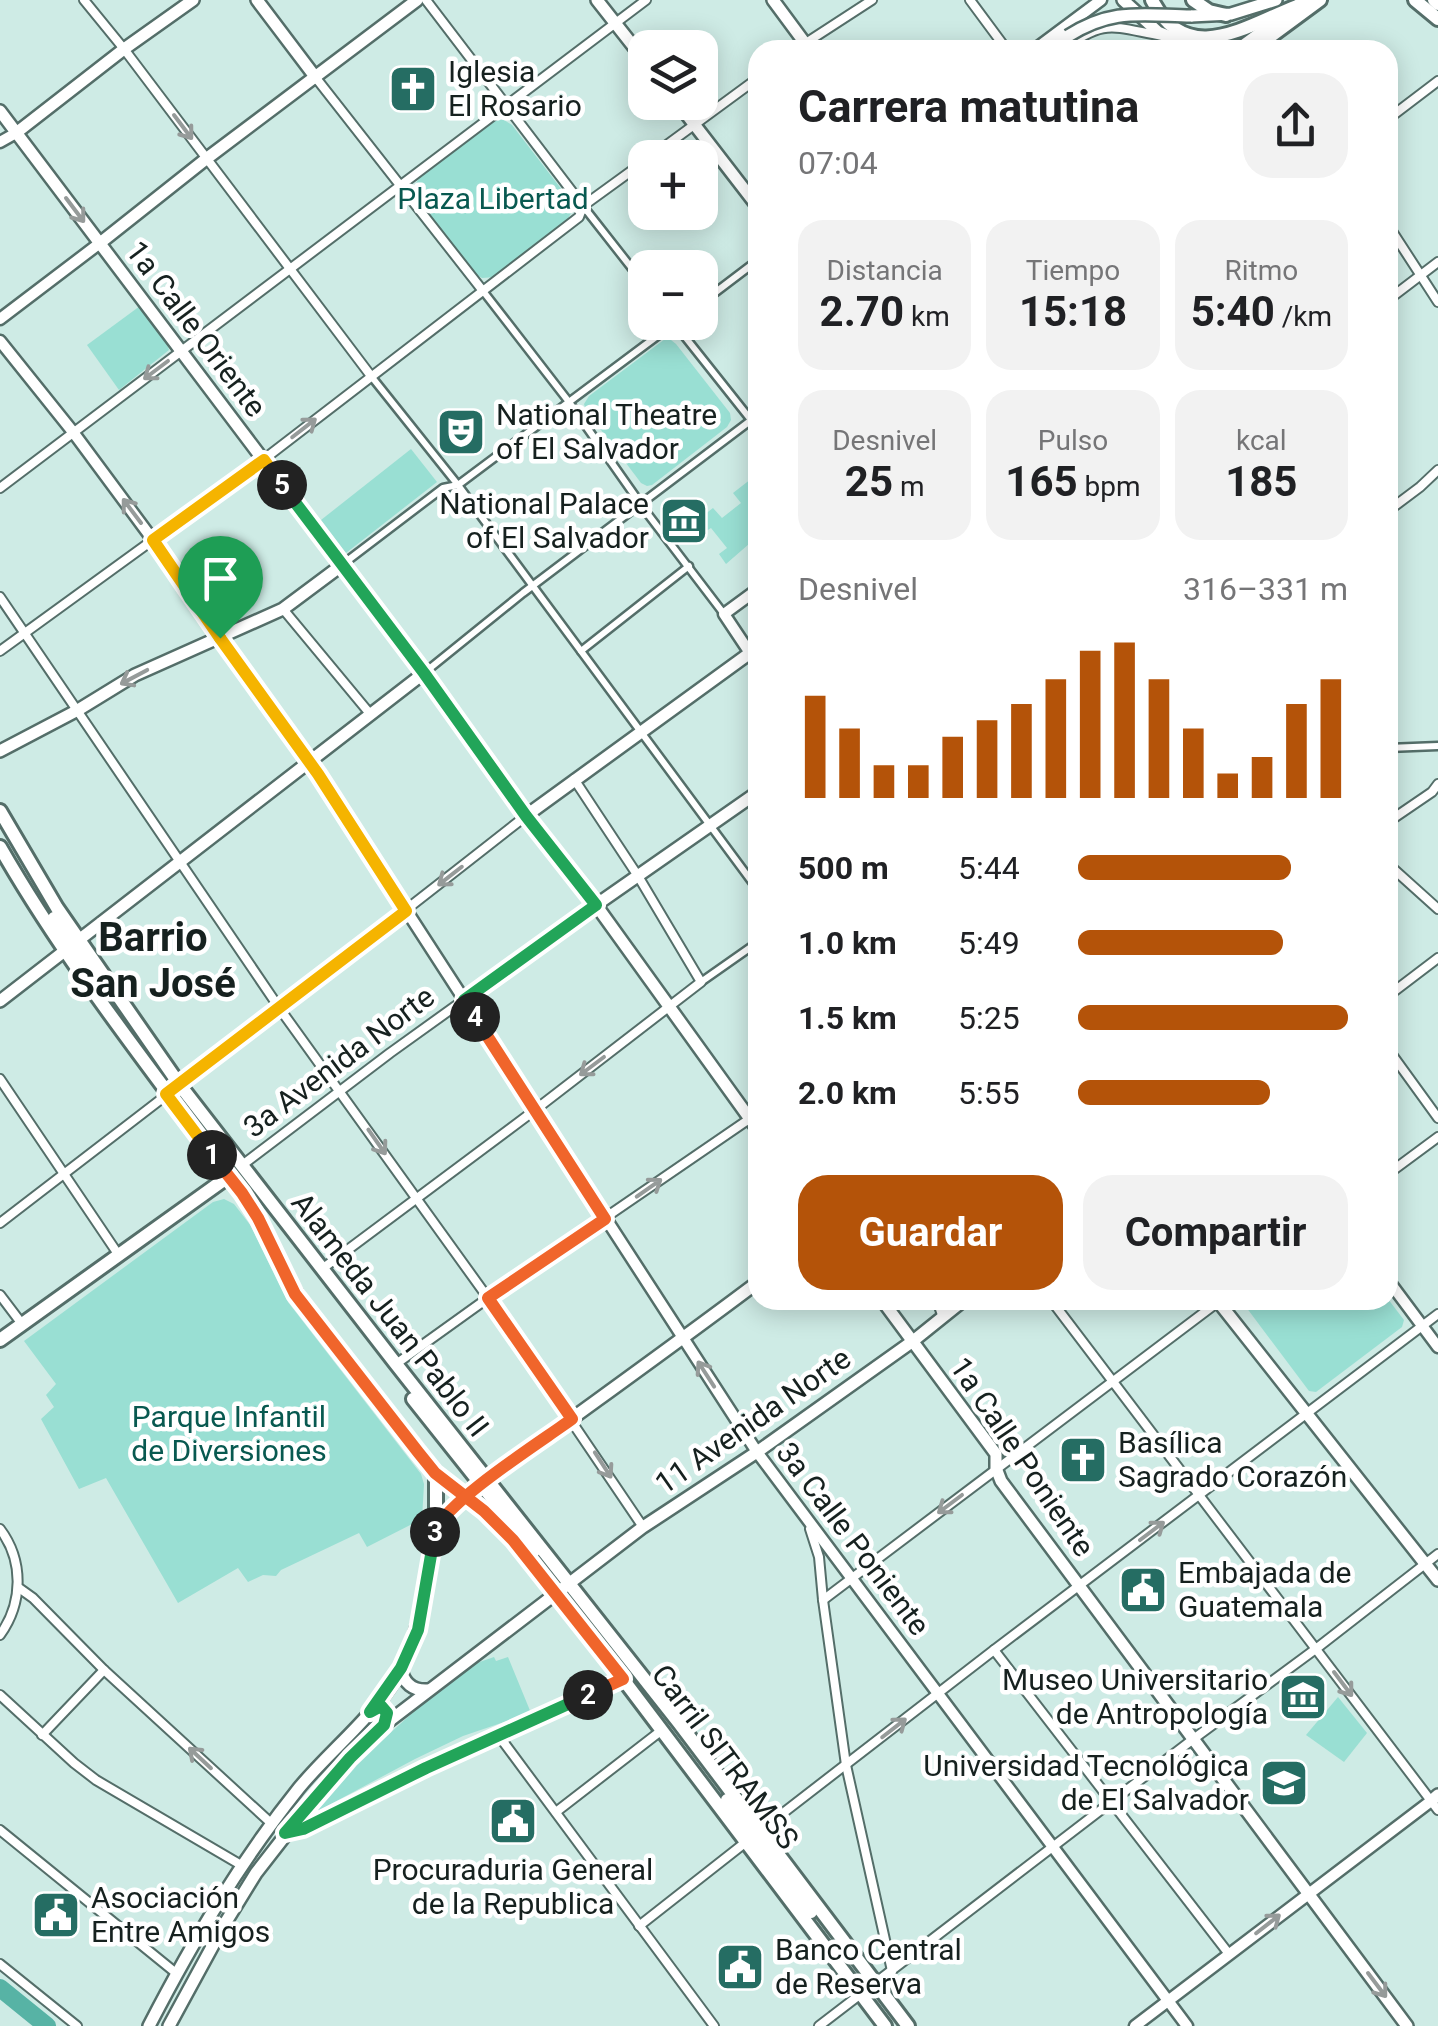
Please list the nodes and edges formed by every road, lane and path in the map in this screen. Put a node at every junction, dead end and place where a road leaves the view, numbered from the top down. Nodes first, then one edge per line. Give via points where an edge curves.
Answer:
1 (84, 0) edge
2 (193, 0) edge
3 (258, 0) edge
4 (417, 0) edge
5 (426, 0) edge
6 (598, 0) edge
7 (646, 0) edge
8 (772, 0) edge
9 (872, 0) edge
10 (970, 0) edge
11 (1100, 0) edge
12 (1123, 0) edge
13 (1152, 0) edge
14 (1193, 0) edge
15 (1276, 0) edge
16 (1320, 0) edge
17 (1414, 0) edge
18 (857, 3) edge
19 (1301, 3) edge
20 (1226, 15) junction
21 (1438, 19) edge
22 (616, 23) junction
23 (1166, 37) junction
24 (628, 39) edge
25 (798, 40) edge
26 (813, 40) edge
27 (1000, 40) edge
28 (1047, 40) edge
29 (1063, 40) edge
30 (1077, 40) edge
31 (1176, 40) edge
32 (1251, 40) edge
33 (1266, 40) edge
34 (124, 49) junction
35 (316, 78) junction
36 (1438, 81) edge
37 (748, 85) edge
38 (505, 106) junction
39 (0, 111) edge
40 (1398, 111) edge
41 (690, 120) edge
42 (694, 125) junction
43 (16, 132) junction
44 (673, 140) edge
45 (0, 142) edge
46 (206, 158) junction
47 (628, 173) edge
48 (400, 185) junction
49 (748, 194) edge
50 (583, 206) junction
51 (1398, 240) edge
52 (100, 243) junction
53 (1438, 262) edge
54 (628, 263) edge
55 (748, 268) edge
56 (291, 270) junction
57 (1421, 276) junction
58 (718, 290) edge
59 (483, 291) junction
60 (1398, 293) edge
61 (1438, 302) edge
62 (0, 319) edge
63 (652, 340) edge
64 (689, 340) edge
65 (0, 341) edge
66 (181, 351) junction
67 (371, 376) junction
68 (570, 402) junction
69 (748, 410) edge
70 (748, 422) edge
71 (73, 432) junction
72 (264, 460) junction
73 (1438, 470) edge
74 (458, 486) junction
75 (0, 488) edge
76 (1398, 504) edge
77 (641, 505) junction
78 (153, 540) junction
79 (342, 565) junction
80 (689, 566) junction
81 (533, 586) junction
82 (748, 596) edge
83 (0, 597) edge
84 (282, 609) junction
85 (724, 614) junction
86 (26, 634) junction
87 (220, 638) junction
88 (748, 649) edge
89 (581, 651) junction
90 (0, 652) edge
91 (748, 662) edge
92 (424, 673) junction
93 (78, 710) junction
94 (371, 714) junction
95 (639, 732) junction
96 (1438, 746) edge
97 (1398, 748) edge
98 (0, 750) edge
99 (310, 762) junction
100 (574, 779) junction
101 (1438, 784) edge
102 (748, 799) edge
103 (0, 811) edge
104 (1398, 815) edge
105 (526, 816) junction
106 (711, 825) junction
107 (0, 828) edge
108 (0, 847) edge
109 (180, 861) junction
110 (1398, 873) edge
111 (638, 876) junction
112 (748, 876) edge
113 (596, 905) junction
114 (1438, 909) edge
115 (406, 911) junction
116 (72, 946) junction
117 (748, 949) edge
118 (1438, 958) edge
119 (700, 982) junction
120 (1398, 988) edge
121 (464, 1000) junction
122 (0, 1001) edge
123 (669, 1007) junction
124 (280, 1009) junction
125 (1398, 1063) edge
126 (0, 1079) edge
127 (173, 1088) junction
128 (341, 1090) junction
129 (535, 1110) junction
130 (748, 1111) edge
131 (1438, 1118) edge
132 (748, 1125) edge
133 (1438, 1136) edge
134 (1398, 1166) edge
135 (235, 1171) junction
136 (62, 1175) junction
137 (416, 1197) junction
138 (262, 1204) junction
139 (605, 1219) junction
140 (0, 1223) edge
141 (118, 1254) junction
142 (322, 1269) junction
143 (748, 1289) edge
144 (1398, 1294) edge
145 (0, 1295) edge
146 (488, 1298) junction
147 (890, 1310) edge
148 (940, 1310) edge
149 (950, 1310) edge
150 (1058, 1310) edge
151 (1206, 1310) edge
152 (1227, 1310) edge
153 (1438, 1314) edge
154 (942, 1316) junction
155 (22, 1324) junction
156 (1422, 1326) junction
157 (683, 1338) junction
158 (0, 1340) edge
159 (913, 1341) junction
160 (1438, 1348) edge
161 (396, 1364) junction
162 (1112, 1382) junction
163 (1307, 1414) junction
164 (572, 1419) junction
165 (757, 1452) junction
166 (996, 1468) junction
167 (436, 1474) junction
168 (475, 1489) junction
169 (1199, 1496) junction
170 (806, 1518) junction
171 (436, 1527) junction
172 (643, 1527) junction
173 (0, 1529) edge
174 (1438, 1554) edge
175 (1426, 1564) junction
176 (850, 1578) junction
177 (1438, 1580) edge
178 (1080, 1586) junction
179 (19, 1588) junction
180 (563, 1588) junction
181 (823, 1600) junction
182 (0, 1635) edge
183 (1317, 1648) junction
184 (994, 1650) junction
185 (401, 1668) junction
186 (104, 1670) junction
187 (623, 1679) junction
188 (428, 1690) junction
189 (938, 1694) junction
190 (0, 1695) edge
191 (370, 1712) junction
192 (384, 1725) junction
193 (662, 1730) junction
194 (42, 1735) junction
195 (500, 1736) junction
196 (1192, 1740) junction
197 (846, 1766) junction
198 (1112, 1801) junction
199 (1436, 1802) edge
200 (556, 1812) junction
201 (272, 1824) junction
202 (0, 1830) edge
203 (761, 1830) junction
204 (285, 1833) junction
205 (746, 1842) junction
206 (1053, 1848) junction
207 (241, 1865) junction
208 (1308, 1893) junction
209 (639, 1926) junction
210 (1229, 1954) junction
211 (0, 1964) edge
212 (892, 1970) junction
213 (176, 1974) junction
214 (869, 1989) junction
215 (1168, 2001) junction
216 (77, 2026) edge
217 (149, 2026) edge
218 (170, 2026) edge
219 (714, 2026) edge
220 (819, 2026) edge
221 (885, 2026) edge
222 (897, 2026) edge
223 (908, 2026) edge
224 (1135, 2026) edge
225 (1186, 2026) edge
226 (1407, 2026) edge

1 - 34 street
2 - 34 main road
3 - 35 main road
4 - 35 main road
5 - 38 street
6 - 22 main road
7 - 22 street
8 - 25 main road
9 - 18 street
10 - 27 street
11 - 28 street
12 - 23 main road
13 - 19 main road via 1173,26 1208,38
14 - 20 main road
15 - 20 main road
16 - 33 main road
17 - 21 main road
18 - 26 street
19 - 32 main road
20 - 29 main road, bridge via 1116,16
22 - 24 main road
22 - 38 street
23 - 30 street via 1105,26
23 - 31 main road
34 - 43 main road
34 -> 46 street
35 - 46 main road
35 - 48 street
36 - 40 street
37 - 42 street
38 - 48 street
38 - 50 street
39 - 43 main road, 1a Calle Oriente
41 - 42 main road
42 - 44 street
42 - 49 main road
43 - 45 street
43 -> 52 main road, 1a Calle Oriente
46 - 52 main road
46 - 56 street
47 - 50 street
48 - 56 street
48 - 59 street
50 - 54 street
50 - 59 street via 580,217
51 - 57 street
52 - 62 street
52 - 66 main road, 1a Calle Oriente
53 - 57 street
55 - 58 street
56 - 66 street
56 - 67 street
57 - 60 street
57 - 61 street
59 - 67 street
59 - 68 street
63 - 68 street
64 - 69 street
65 - 71 street, 3a Calle Poniente
66 -> 71 street
66 - 72 main road, 1a Calle Oriente
72 -> 67 street
67 - 74 street
68 - 74 street
68 - 77 street
70 - 77 street
71 - 75 street
78 -> 71 street, 3a Calle Poniente
72 - 78 street
72 - 79 main road, 1a Calle Oriente
73 - 76 street
74 - 79 street via 443,488
74 - 81 street
77 - 80 street
77 - 81 street
78 - 86 street
78 - 87 street, 3a Calle Poniente
79 - 84 main road
79 - 92 main road, 1a Calle Oriente
80 - 85 street
80 - 89 street
81 - 89 street
81 - 92 street
82 - 85 street
83 - 86 street
84 - 87 main road
84 - 94 street
85 - 88 street
86 - 90 street
86 - 93 street
87 -> 93 main road via 135,675
87 - 99 street, 3a Calle Poniente
89 - 95 street
91 - 95 main road
92 - 94 main road
92 - 105 main road
93 - 98 main road
93 - 109 street
94 - 99 main road
95 - 100 main road
95 - 106 street
96 - 97 street
99 - 109 main road
99 - 115 street, 3a Calle Poniente
100 - 105 main road
100 - 111 street
101 - 104 street
102 - 106 main road, 3a Avenida Norte
103 - 116 main road
105 - 113 main road
105 -> 115 street
106 - 111 main road, 3a Avenida Norte
106 - 112 street
107 - 116 main road
108 - 116 main road
109 - 116 main road
109 - 124 street
110 - 114 street
111 - 113 main road, 3a Avenida Norte
111 - 119 street
113 - 121 street, 3a Avenida Norte
113 - 123 main road
115 - 121 street, 3a Calle Poniente
115 - 124 street
116 - 122 main road
116 - 127 main road
117 - 119 street
118 - 120 street
119 - 123 street
121 - 128 street, 3a Avenida Norte
121 - 129 street, 3a Calle Poniente
123 -> 129 street
123 - 130 main road
124 - 127 street
124 - 128 street
125 - 131 street
126 - 136 street
127 - 135 main road, Alameda Juan Pablo II
127 - 136 street
128 - 135 street, 3a Avenida Norte
128 -> 137 street
129 - 137 street
129 - 139 street, 3a Calle Poniente
139 -> 132 street
133 - 134 street
135 - 138 main road, Carril SITRAMSS
135 - 141 main road
135 - 142 main road, Alameda Juan Pablo II
135 - 167 main road, Alameda Juan Pablo II via 295,1294
136 - 140 street
136 - 141 street
137 - 142 street
137 - 146 street
138 - 168 main road, Carril SITRAMSS
138 - 168 main road, Carril SITRAMSS via 302,1292 428,1456
139 - 146 street
139 - 157 street, 3a Calle Poniente
141 - 155 main road
142 - 161 main road, Alameda Juan Pablo II
143 - 157 main road
144 - 156 street
145 - 155 street
146 - 161 street
146 - 164 street
147 - 159 main road, 1a Calle Poniente
148 - 154 street
149 - 154 main road, 11 Avenida Norte
150 - 162 street
151 - 162 street
152 - 163 main road
153 - 156 street
154 - 159 main road, 11 Avenida Norte
155 - 158 main road
156 - 160 street
156 - 163 street
157 - 164 main road
165 -> 157 street, 3a Calle Poniente
159 - 165 main road, 11 Avenida Norte
159 - 166 main road, 1a Calle Poniente via 996,1454
161 - 168 main road, Alameda Juan Pablo II
162 - 166 street
162 - 169 street
163 - 169 street
163 - 175 main road
164 - 168 main road
164 -> 172 street
165 - 170 street, 3a Calle Poniente
165 - 172 main road, 11 Avenida Norte
166 -> 176 street
166 - 178 main road, 1a Calle Poniente
167 - 168 main road, Alameda Juan Pablo II
167 - 171 main road
168 - 171 main road
168 - 180 main road, Alameda Juan Pablo II
168 - 180 main road, Carril SITRAMSS
168 - 180 main road, Alameda Juan Pablo II via 499,1524
178 -> 169 street
169 - 183 street
170 - 176 street, 3a Calle Poniente
170 - 181 street
171 - 185 main road via 421,1616
172 - 180 main road, 11 Avenida Norte
173 - 179 street
174 - 175 street
175 - 177 main road
175 - 183 street
176 - 181 street
176 - 189 street, 3a Calle Poniente
178 - 184 street
178 - 196 main road, 1a Calle Poniente
179 - 182 street
179 - 186 street
180 - 187 main road, Alameda Juan Pablo II
180 - 188 main road, 11 Avenida Norte
180 - 203 main road, Alameda Juan Pablo II
180 - 214 main road, Carril SITRAMSS
181 - 197 street
183 - 196 street
183 -> 199 street
184 - 189 street
184 - 198 street
185 - 188 main road via 409,1686
185 - 191 main road
186 - 194 street
201 -> 186 street
187 - 193 main road, Alameda Juan Pablo II
187 - 195 street
188 - 192 main road, 11 Avenida Norte
197 -> 189 street
189 - 206 street, 3a Calle Poniente
190 - 194 street
191 - 192 main road via 385,1709
191 - 201 main road
192 - 204 main road, 11 Avenida Norte
193 - 200 street
193 - 205 main road, Alameda Juan Pablo II
194 - 207 street via 114,1792
195 - 200 street
195 - 204 street
196 - 198 street
196 - 208 main road, 1a Calle Poniente
197 - 203 street
197 - 212 street
198 - 206 street
198 - 210 street
199 - 208 street
200 - 209 street
201 - 207 main road
202 - 213 street
203 - 214 main road, Alameda Juan Pablo II
204 - 218 main road, 11 Avenida Norte via 224,1925
205 - 209 street
205 - 214 main road, Alameda Juan Pablo II
206 - 212 street
206 - 215 street, 3a Calle Poniente
207 - 213 main road
210 -> 208 street
208 -> 226 main road, 1a Calle Poniente
209 - 219 street
210 - 215 street
211 - 216 street
212 - 214 street
213 - 217 main road
214 - 220 street
214 - 221 main road, Alameda Juan Pablo II
214 - 222 main road, Carril SITRAMSS
214 - 223 main road, Alameda Juan Pablo II
215 - 224 street
215 - 225 street, 3a Calle Poniente

